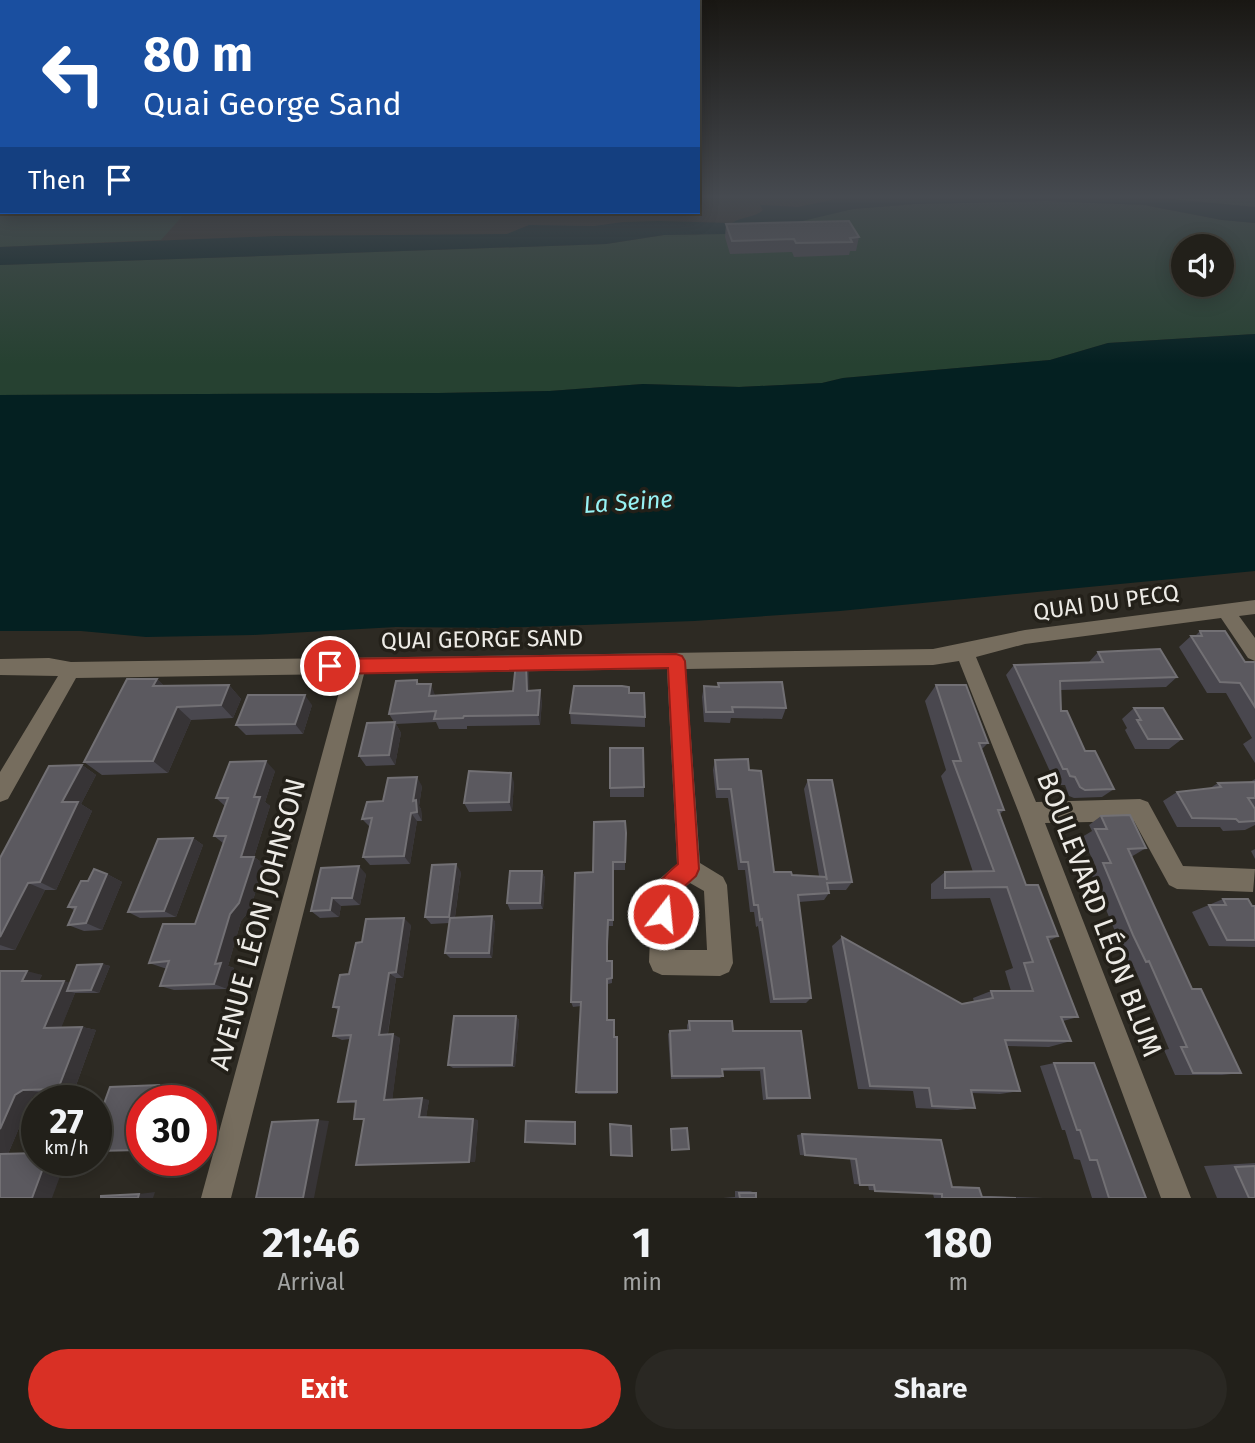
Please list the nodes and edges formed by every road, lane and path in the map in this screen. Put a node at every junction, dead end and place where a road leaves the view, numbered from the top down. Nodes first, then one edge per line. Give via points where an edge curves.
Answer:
1 (1255, 607) edge
2 (1226, 610) junction
3 (965, 652) junction
4 (1255, 653) edge
5 (676, 661) junction
6 (356, 666) junction
7 (0, 667) edge
8 (71, 670) junction
9 (0, 792) edge
10 (1030, 813) junction
11 (689, 869) dead end
12 (1252, 880) dead end
13 (216, 1198) edge
14 (1176, 1198) edge

1 - 2 street, QUAI DU PECQ
2 - 3 street, QUAI DU PECQ via 1025,637
2 - 4 street
3 - 5 street, QUAI GEORGE SAND via 933,657
3 - 10 street, BOULEVARD LÉON BLUM
5 - 6 street, QUAI GEORGE SAND
5 - 11 street
6 - 8 street, QUAI GEORGE SAND
6 - 13 street, AVENUE LÉON JOHNSON
7 - 8 street, QUAI GEORGE SAND
8 - 9 street
10 - 12 street via 1140,810 1177,877
10 - 14 street, BOULEVARD LÉON BLUM

